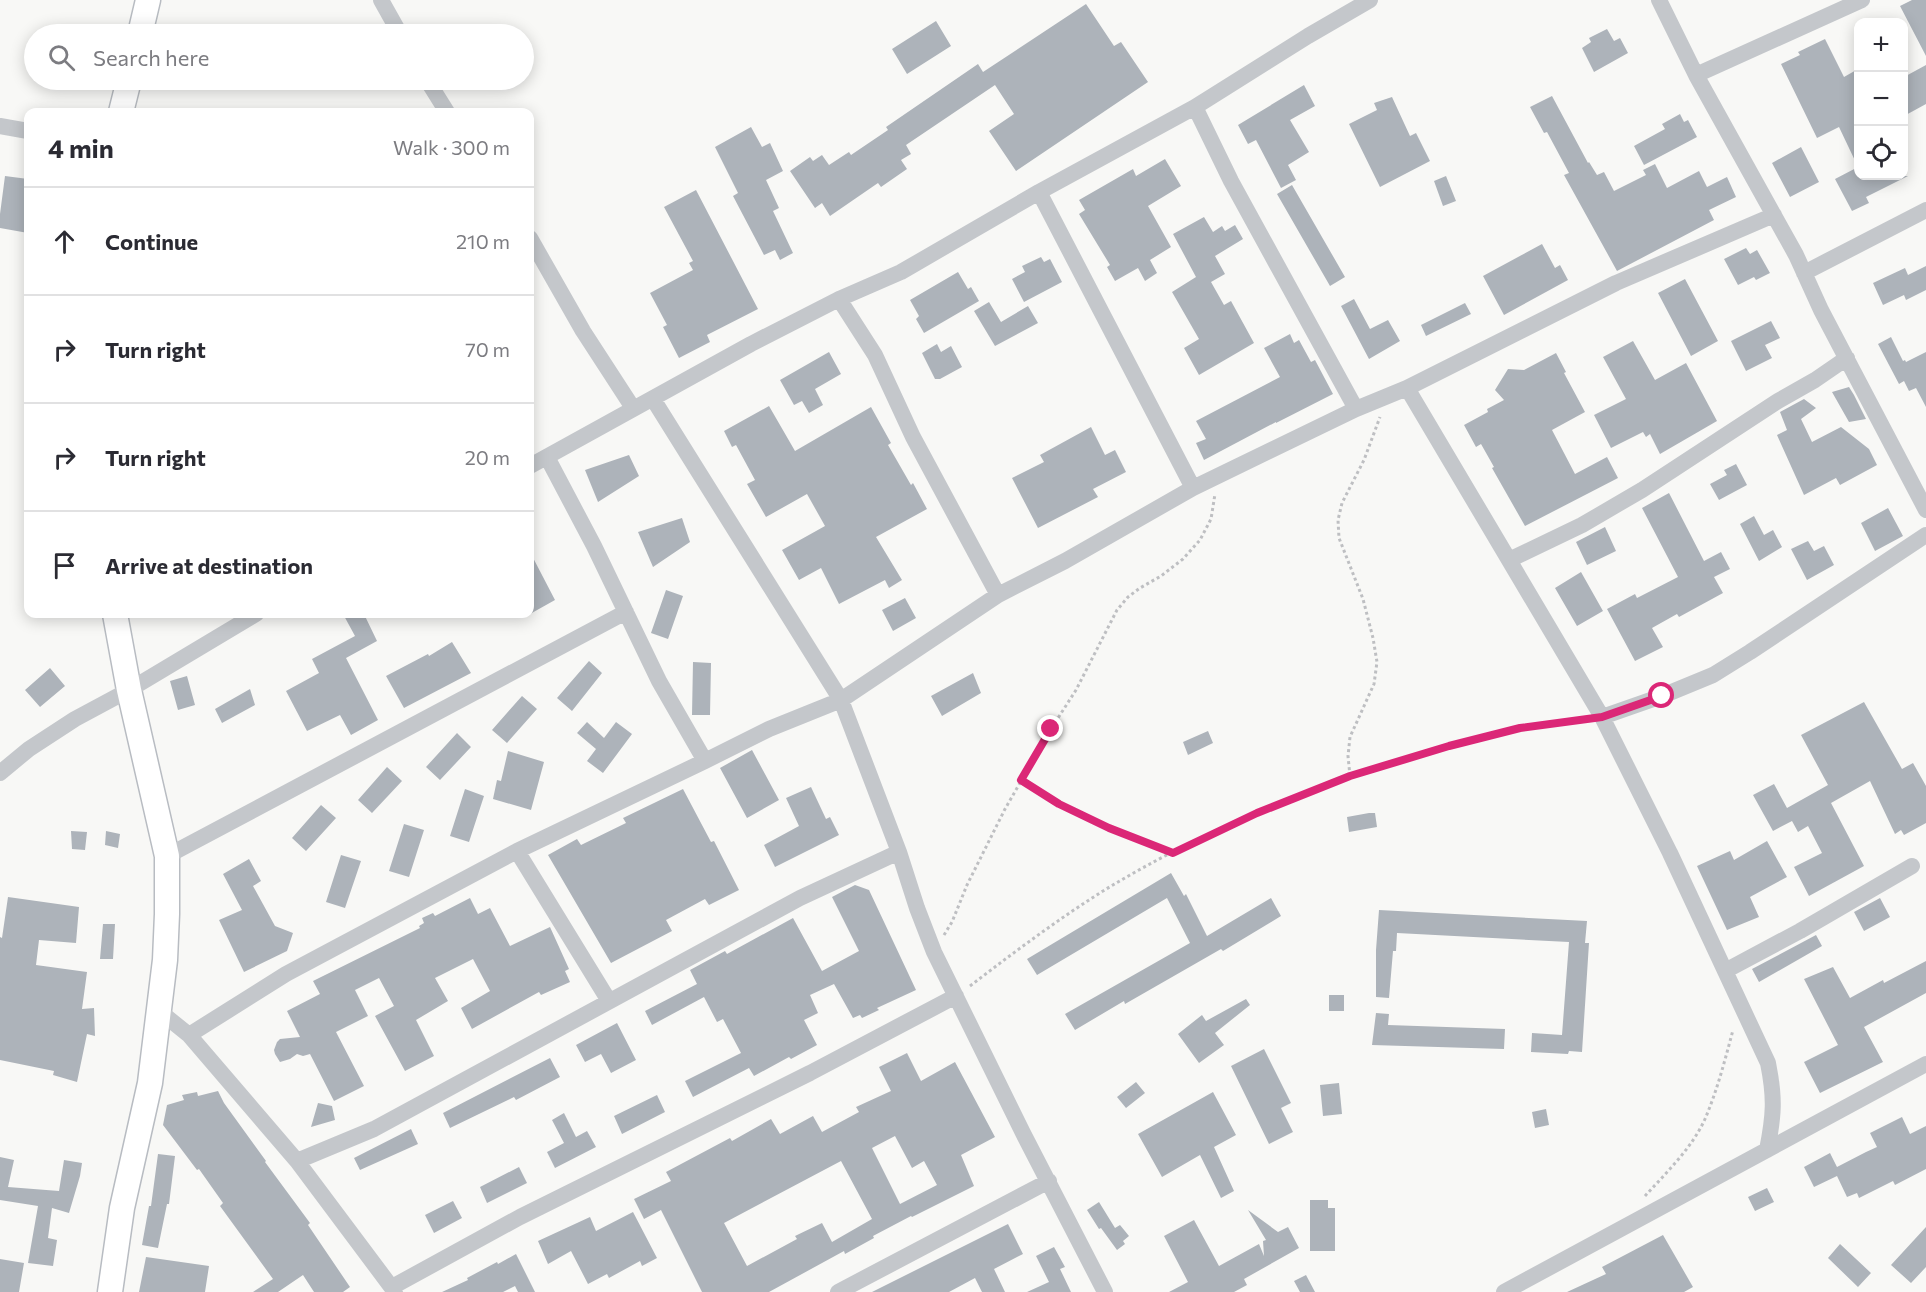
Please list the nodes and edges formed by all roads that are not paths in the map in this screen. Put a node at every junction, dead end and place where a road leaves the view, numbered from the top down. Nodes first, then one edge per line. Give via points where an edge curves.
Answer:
1 (148, 0) edge
2 (381, 0) edge
3 (1370, 0) edge
4 (1659, 0) edge
5 (1862, 0) edge
6 (142, 24) edge
7 (394, 24) edge
8 (1696, 75) junction
9 (126, 90) edge
10 (433, 90) edge
11 (1195, 107) junction
12 (122, 108) edge
13 (444, 108) edge
14 (0, 126) edge
15 (24, 130) edge
16 (1039, 192) junction
17 (1926, 210) edge
18 (1774, 215) junction
19 (534, 245) edge
20 (1804, 273) junction
21 (839, 299) junction
22 (1847, 357) junction
23 (1407, 388) junction
24 (653, 399) junction
25 (633, 408) junction
26 (1356, 410) junction
27 (547, 457) junction
28 (534, 464) edge
29 (1193, 488) junction
30 (1926, 510) edge
31 (1926, 535) edge
32 (1509, 560) junction
33 (998, 595) junction
34 (626, 612) junction
35 (116, 618) edge
36 (249, 618) edge
37 (129, 690) junction
38 (841, 700) junction
39 (1602, 717) junction
40 (705, 761) junction
41 (0, 773) edge
42 (517, 851) junction
43 (899, 852) junction
44 (167, 856) junction
45 (1912, 866) dead end
46 (1725, 971) junction
47 (956, 996) junction
48 (609, 1001) junction
49 (158, 1010) junction
50 (189, 1035) junction
51 (1926, 1064) edge
52 (1767, 1150) junction
53 (297, 1161) junction
54 (1049, 1180) junction
55 (394, 1289) edge
56 (110, 1292) edge
57 (838, 1292) edge
58 (1105, 1292) edge
59 (1504, 1292) edge

1 - 6 main road
2 - 7 street
3 - 11 street
4 - 8 street
5 - 8 street
8 - 18 street
9 - 12 main road
10 - 13 street
11 - 16 street
11 - 26 street via 1231,182
14 - 15 street
16 - 21 street via 902,272
16 - 29 street
17 - 20 street
18 - 20 street
18 - 23 street via 1616,283
19 - 25 street
20 - 22 street
21 - 24 street
21 - 33 street via 875,355 913,438
22 - 30 street
22 - 32 street via 1642,490 1582,525
23 - 26 street
23 - 32 street
24 - 25 street
24 - 38 street
25 - 27 street
26 - 29 street
27 - 28 street
27 - 34 street
29 - 33 street
31 - 39 street via 1713,675
32 - 39 street
33 - 38 street
34 - 40 street via 659,681
34 - 44 street
35 - 37 main road
36 - 37 street
37 - 41 street via 66,725
37 - 44 main road
38 - 40 street via 769,729
38 - 43 street
39 - 46 street
40 - 42 street
42 - 48 street
42 - 50 street via 286,974
43 - 47 street via 934,952
43 - 48 street via 800,898
44 - 49 main road via 165,960
45 - 46 street
46 - 52 street via 1768,1063 1773,1117
47 - 54 street
47 - 55 street via 520,1217
48 - 53 street via 374,1130
49 - 50 street
49 - 56 main road via 150,1083 122,1208
50 - 53 street
51 - 52 street
52 - 59 street
53 - 55 street
54 - 57 street
54 - 58 street

